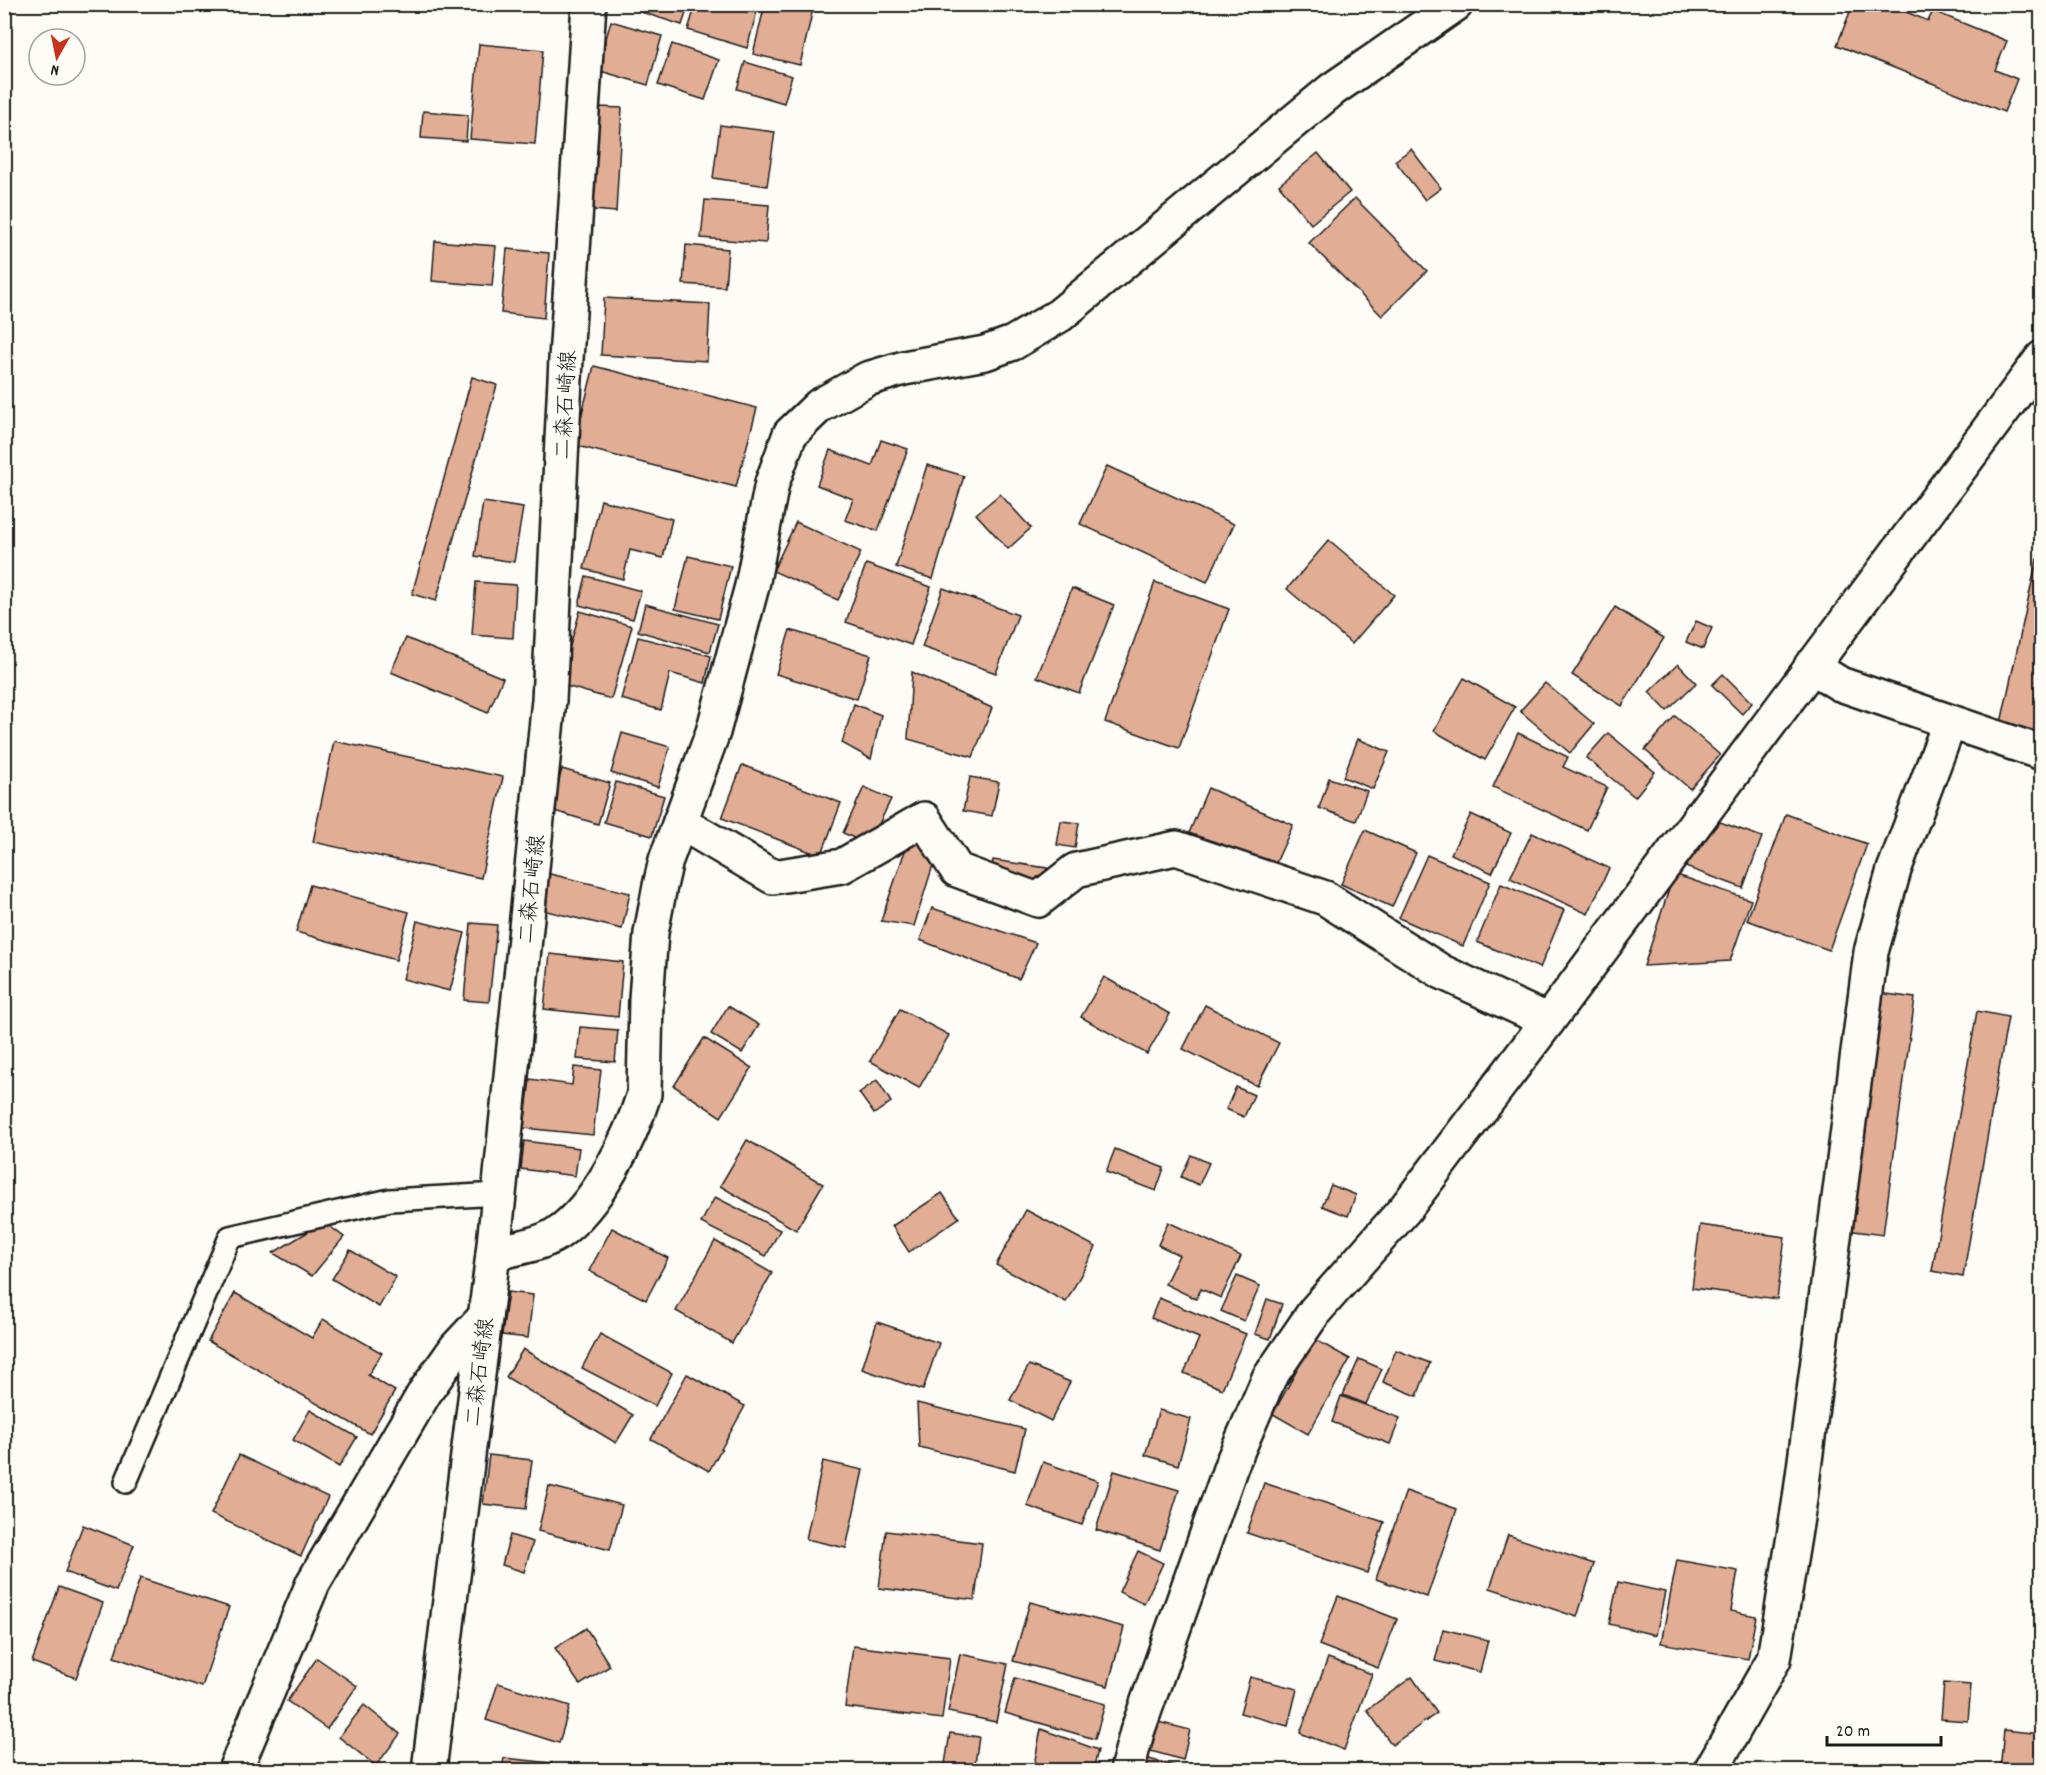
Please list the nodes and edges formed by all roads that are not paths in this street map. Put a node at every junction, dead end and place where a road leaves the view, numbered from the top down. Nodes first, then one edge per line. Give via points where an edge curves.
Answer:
1 (589, 4) edge
2 (1456, 4) edge
3 (2042, 358) edge
4 (1811, 666) junction
5 (1949, 724) junction
6 (2042, 753) edge
7 (680, 822) junction
8 (1548, 1021) junction
9 (500, 1194) junction
10 (493, 1254) junction
11 (485, 1317) junction
12 (126, 1482) dead end
13 (234, 1770) edge
14 (429, 1770) edge
15 (1127, 1770) edge
16 (1711, 1770) edge

1 - 9 street, 二森石崎線 via 549,700
2 - 7 street via 1333,89 1060,315 1013,343 985,353 867,379 819,405 790,434 772,483 757,564 716,721
3 - 4 street
4 - 5 street via 1840,684
4 - 8 street
5 - 6 street
5 - 16 street via 1893,870 1871,952 1800,1499 1774,1659
7 - 8 street via 773,878 842,866 924,819 957,870 1038,900 1076,870 1176,848 1325,898 1442,972
7 - 10 street via 666,860 651,933 644,1094 632,1128 610,1170 571,1222 544,1240
8 - 15 street via 1405,1209 1315,1311 1269,1378 1231,1467
9 - 10 street, 二森石崎線
9 - 12 lane via 390,1200 230,1238
10 - 11 street, 二森石崎線
11 - 13 street via 456,1348 425,1392 314,1583
11 - 14 street, 二森石崎線

